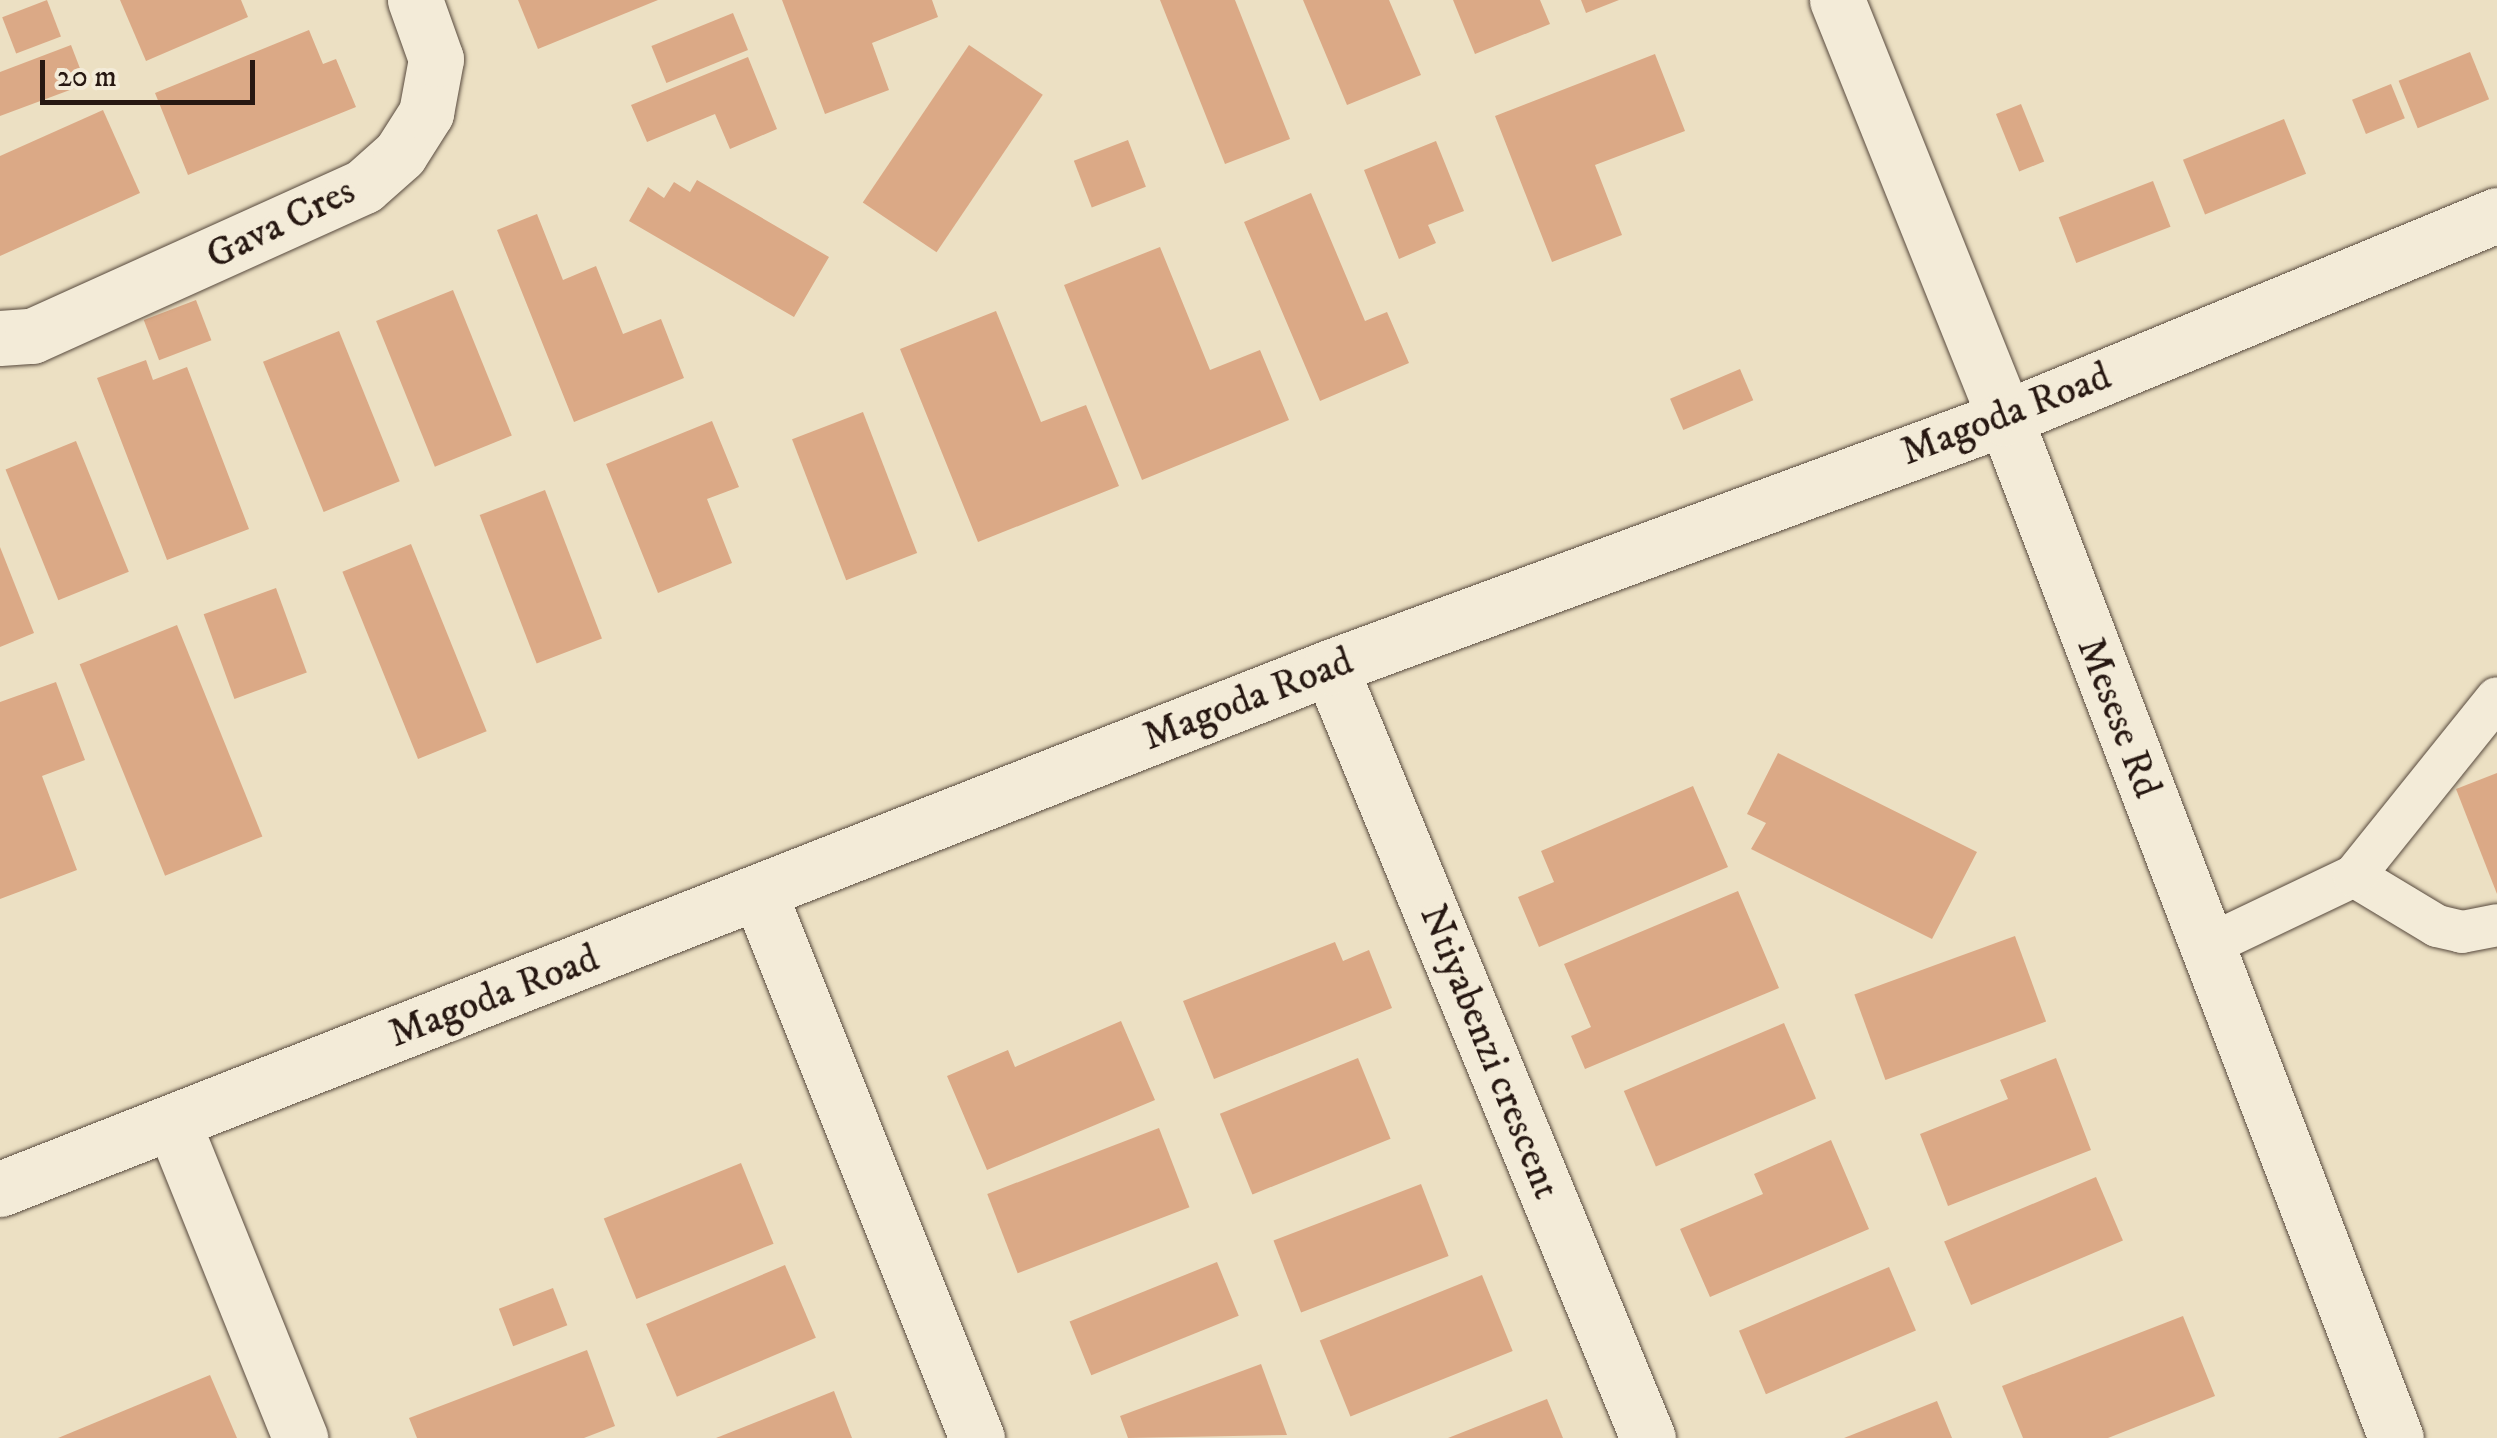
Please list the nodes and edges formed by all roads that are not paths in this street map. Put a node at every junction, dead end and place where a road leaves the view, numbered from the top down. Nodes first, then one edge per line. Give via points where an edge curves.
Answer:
1 (416, 0) edge
2 (1836, 0) edge
3 (2497, 215) edge
4 (0, 338) edge
5 (2005, 418) junction
6 (1330, 667) junction
7 (2497, 698) edge
8 (2354, 876) junction
9 (759, 892) junction
10 (2497, 925) edge
11 (2205, 947) junction
12 (173, 1123) junction
13 (0, 1189) edge
14 (300, 1438) edge
15 (977, 1438) edge
16 (1648, 1438) edge
17 (2396, 1438) edge

1 - 4 street, Gava Cres via 436,59 426,114 400,154 364,186 32,336
2 - 5 street, Mesese Rd
3 - 5 street, Magoda Road
5 - 6 street, Magoda Road
5 - 11 street, Mesese Rd
6 - 9 street, Magoda Road
6 - 16 street, Ntiyabenzi crescent
7 - 8 lane
8 - 10 lane via 2436,926 2462,932
8 - 11 lane
9 - 12 street, Magoda Road
9 - 15 street
11 - 17 street, Mesese Rd
12 - 13 street, Magoda Road
12 - 14 street

